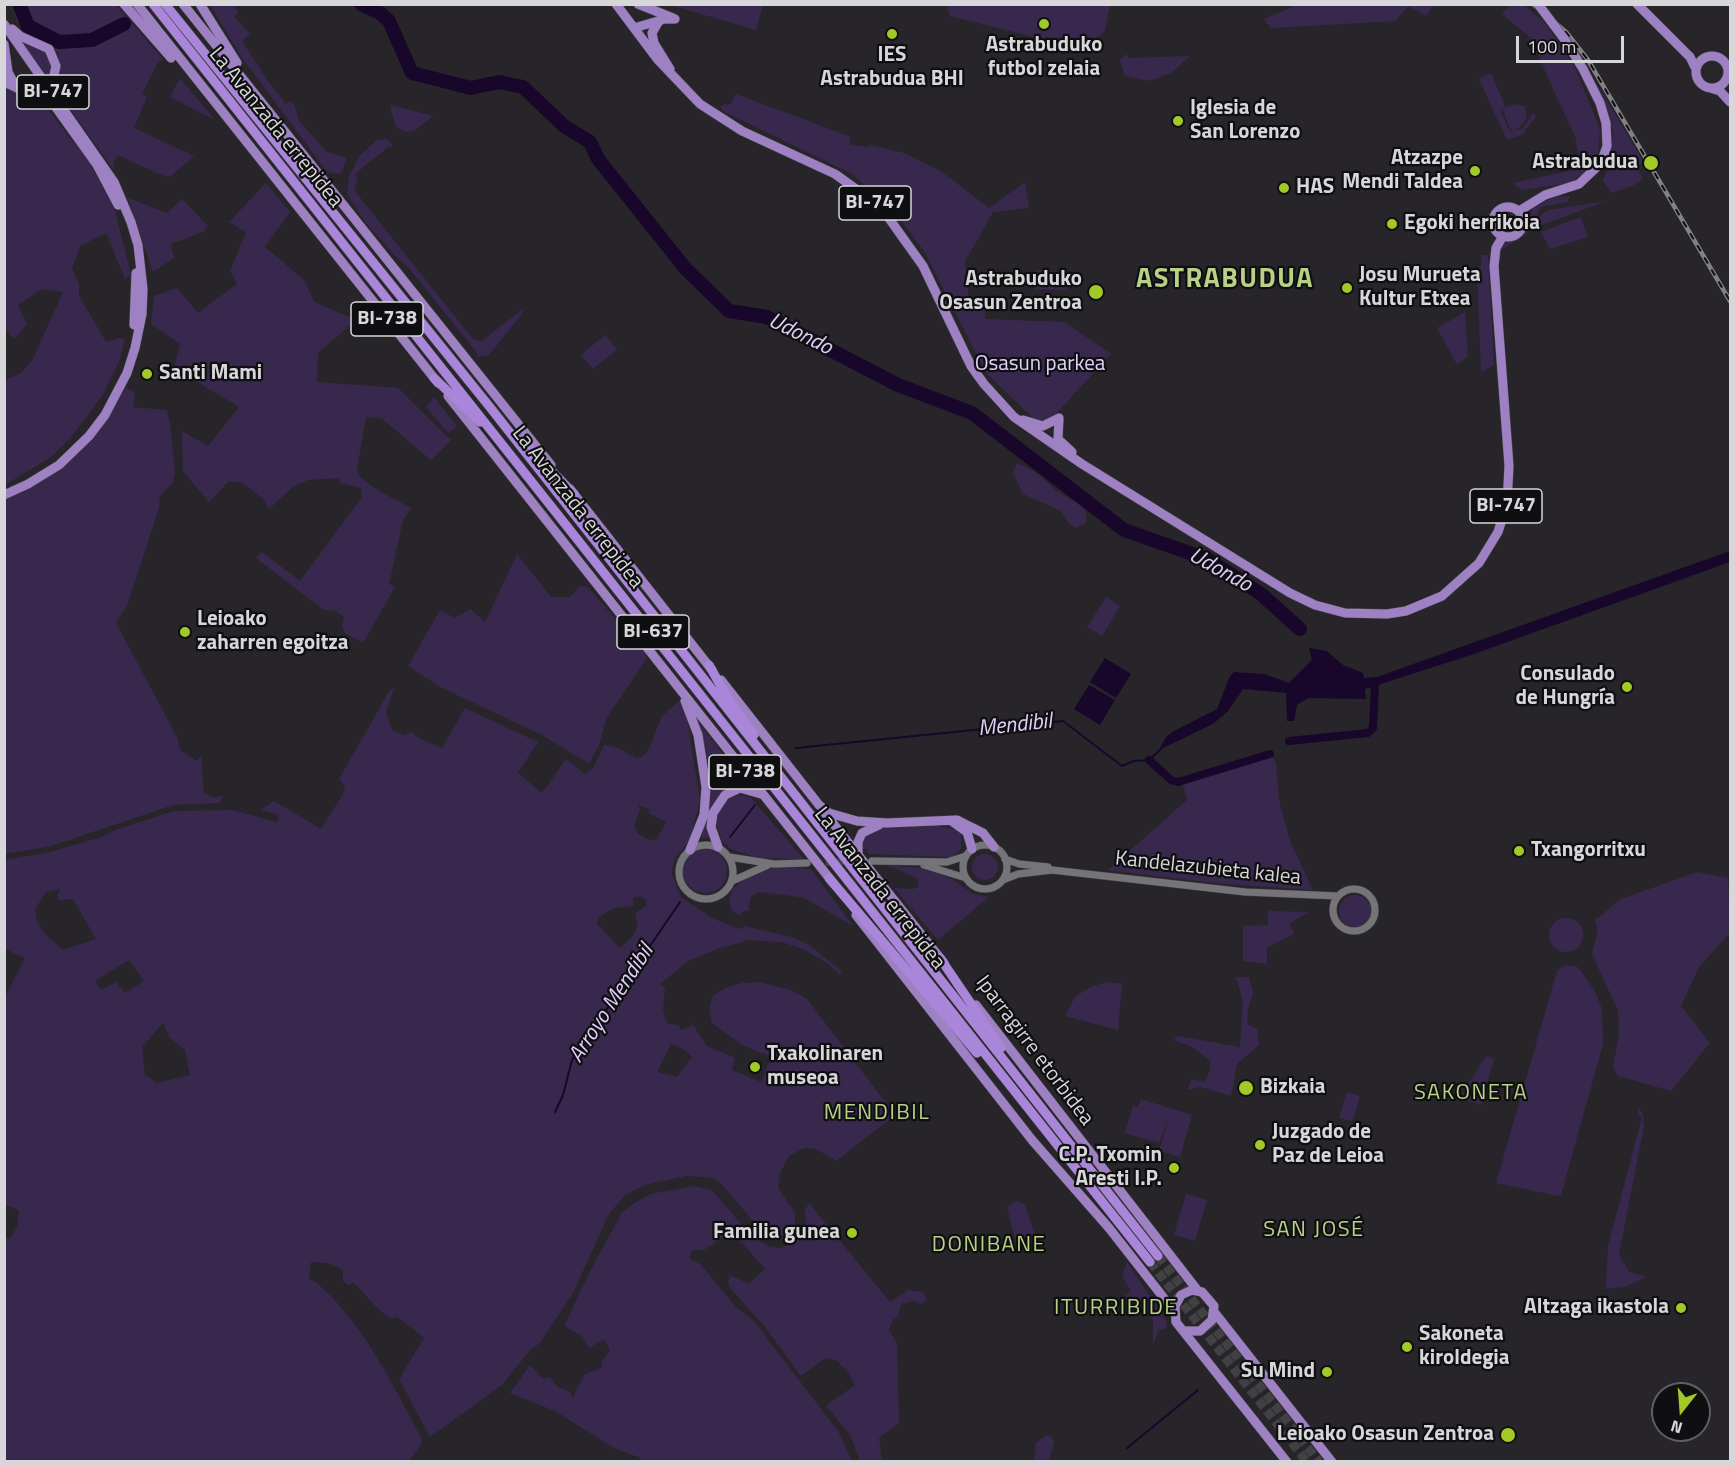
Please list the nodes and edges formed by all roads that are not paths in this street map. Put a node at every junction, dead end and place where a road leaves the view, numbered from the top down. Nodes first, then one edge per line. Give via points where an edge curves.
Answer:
1 (124, 4) edge
2 (137, 4) edge
3 (153, 4) edge
4 (165, 4) edge
5 (183, 4) edge
6 (200, 4) edge
7 (616, 4) edge
8 (638, 4) edge
9 (1538, 4) edge
10 (1637, 4) edge
11 (657, 16) junction
12 (4, 23) edge
13 (634, 28) junction
14 (4, 36) edge
15 (4, 44) edge
16 (1677, 45) junction
17 (1709, 56) junction
18 (1696, 69) junction
19 (1726, 79) junction
20 (4, 82) edge
21 (677, 82) junction
22 (249, 86) junction
23 (45, 87) junction
24 (1708, 87) junction
25 (20, 89) junction
26 (1731, 97) edge
27 (1731, 102) edge
28 (54, 105) junction
29 (229, 123) junction
30 (1519, 211) junction
31 (1503, 236) junction
32 (434, 378) junction
33 (489, 406) junction
34 (1014, 417) junction
35 (1052, 423) junction
36 (501, 440) junction
37 (1051, 444) junction
38 (1107, 480) junction
39 (4, 489) edge
40 (574, 494) junction
41 (4, 495) edge
42 (709, 665) junction
43 (680, 688) junction
44 (763, 794) junction
45 (819, 805) junction
46 (815, 820) junction
47 (948, 820) junction
48 (887, 823) junction
49 (994, 847) junction
50 (718, 848) junction
51 (690, 850) junction
52 (969, 853) junction
53 (858, 854) junction
54 (729, 857) junction
55 (1005, 859) junction
56 (898, 860) junction
57 (872, 861) tunnel mouth
58 (807, 863) tunnel mouth
59 (774, 864) junction
60 (1095, 873) junction
61 (829, 878) junction
62 (966, 878) junction
63 (1003, 880) junction
64 (732, 881) junction
65 (1338, 896) junction
66 (1316, 897) junction
67 (1333, 907) junction
68 (940, 958) junction
69 (1022, 1101) junction
70 (1042, 1110) junction
71 (1198, 1291) junction
72 (1174, 1311) junction
73 (1215, 1313) junction
74 (1186, 1330) junction
75 (1287, 1461) edge
76 (1332, 1461) edge

1 - 29 main road
2 - 29 main road, BI-738
3 - 36 highway, La Avanzada errepidea / BI-637
4 - 33 highway, La Avanzada errepidea / BI-637
5 - 22 main road, BI-738
6 - 22 main road
7 - 13 main road, BI-747
8 - 11 main road
9 - 30 main road, BI-747, bridge via 1583,69 1606,123 1607,146 1592,175
10 - 16 main road
11 - 13 main road via 645,13
11 - 21 main road via 652,33 654,43
12 - 23 main road, BI-747
12 - 23 main road via 53,55 55,73
13 - 21 main road, BI-747
14 - 23 main road, BI-747
15 - 25 main road via 8,72
16 - 17 main road
16 - 18 main road
17 - 18 main road
17 - 19 main road via 1723,61
18 - 24 main road via 1697,78
19 - 24 main road via 1718,86
19 - 26 main road
20 - 25 main road
21 - 34 main road, BI-747 via 717,116 835,174 874,202 922,266 971,366
22 - 40 main road, BI-738
23 - 25 main road
23 - 28 main road, BI-747
23 - 41 main road, BI-747 via 101,160 120,192 138,245 142,314 127,373 100,422 58,465 39,479
24 - 27 main road via 1720,91
25 - 28 main road
28 - 39 main road, BI-747 via 108,183 125,221 136,272 135,314 122,369 92,422 50,464
29 - 32 main road, BI-738
30 - 31 main road via 1521,231
30 - 31 main road, BI-747 via 1505,207 1494,216 1495,230
31 - 38 main road, BI-747 via 1496,248 1494,266 1509,466 1507,504 1485,556 1442,596 1387,614 1345,613 1315,605
32 - 36 highway
32 - 43 main road, BI-738
33 - 40 highway
33 - 46 highway, La Avanzada errepidea / BI-637
34 - 35 main road via 1043,426
34 - 37 main road, BI-747
35 - 37 main road
35 - 38 main road via 1059,418 1058,439
36 - 69 highway, La Avanzada errepidea / BI-637
37 - 38 main road, BI-747
40 - 42 main road, BI-738
42 - 45 main road, BI-738
42 - 46 highway via 727,697
43 - 44 main road, BI-738
43 - 51 main road via 698,735 706,787 704,816
44 - 50 main road via 740,788 725,795 713,813 711,827
44 - 61 main road, BI-738
45 - 48 main road via 839,817
45 - 53 main road, Iparragirre etorbidea
46 - 70 highway, La Avanzada errepidea / BI-637
47 - 48 main road
47 - 49 main road via 974,827
47 - 52 main road via 967,832
48 - 53 main road via 862,833
49 - 52 street via 980,846
49 - 55 street
50 - 51 street via 704,845
50 - 54 street
51 - 64 street via 683,857 679,875 681,884 693,896 717,897
52 - 56 street via 947,862
52 - 62 street via 963,869
53 - 68 main road, Iparragirre etorbidea
54 - 59 street
54 - 64 street
55 - 60 street, Kandelazubieta kalea
55 - 63 street via 1007,870
56 - 57 street
56 - 62 street
58 - 59 street
59 - 64 street
60 - 63 street, Kandelazubieta kalea via 1032,871
60 - 66 street, Kandelazubieta kalea
61 - 69 highway via 984,1062
61 - 72 main road via 976,1070
62 - 63 street via 981,889
65 - 66 street, Kandelazubieta kalea
65 - 67 street
65 - 67 street via 1352,888 1363,890 1374,901 1375,916 1367,927 1348,930 1337,922
66 - 67 street, Kandelazubieta kalea
68 - 70 highway
68 - 71 main road, Iparragirre etorbidea
69 - 70 highway, La Avanzada errepidea / BI-637 via 1154,1259
71 - 72 main road via 1181,1295
71 - 73 main road, Iparragirre etorbidea via 1212,1300
72 - 74 main road via 1176,1322
73 - 74 main road via 1204,1329
73 - 76 main road, Iparragirre etorbidea
74 - 75 main road

